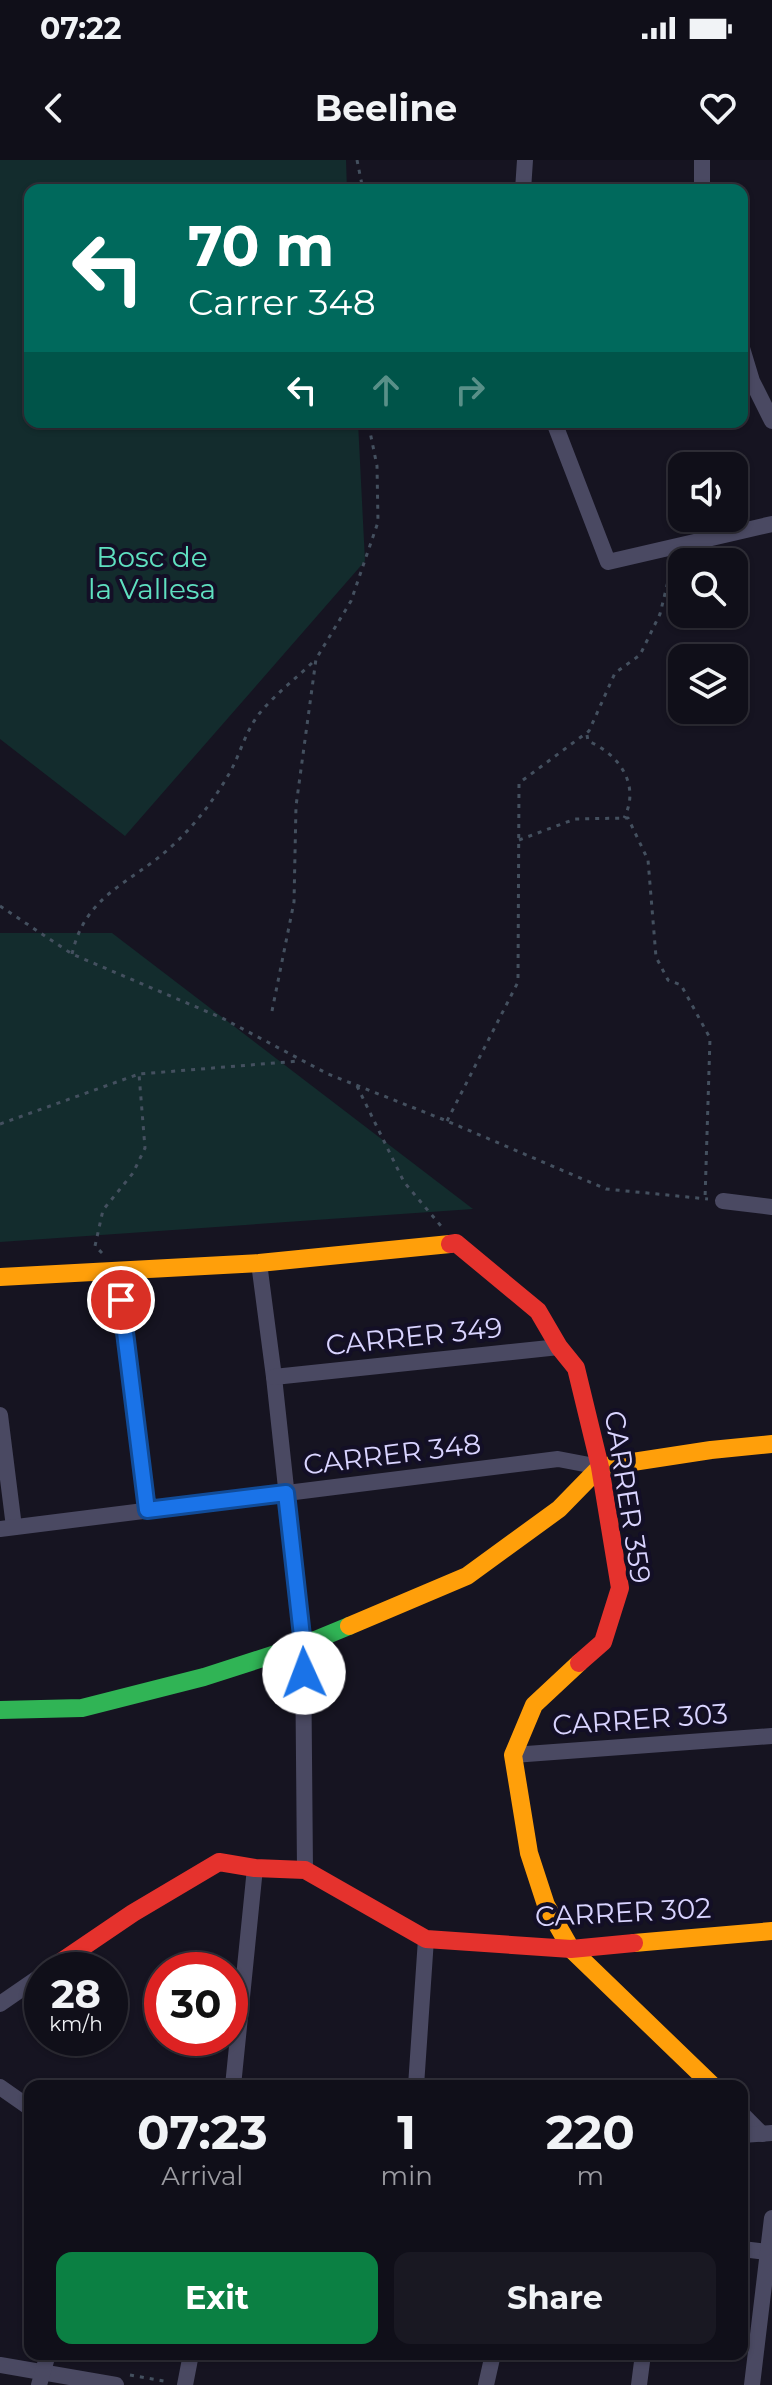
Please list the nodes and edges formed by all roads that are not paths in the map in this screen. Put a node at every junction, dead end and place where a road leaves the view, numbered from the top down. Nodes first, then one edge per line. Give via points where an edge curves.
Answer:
1 (525, 160) edge
2 (702, 160) edge
3 (523, 184) edge
4 (702, 184) edge
5 (748, 368) edge
6 (772, 421) edge
7 (556, 428) edge
8 (772, 524) edge
9 (723, 1201) road end
10 (772, 1207) edge
11 (259, 1263) junction
12 (118, 1270) junction
13 (0, 1277) edge
14 (559, 1347) junction
15 (274, 1377) junction
16 (0, 1415) edge
17 (772, 1444) edge
18 (2, 1448) edge
19 (600, 1467) junction
20 (286, 1493) junction
21 (147, 1510) junction
22 (7, 1528) edge
23 (303, 1645) junction
24 (0, 1710) edge
25 (772, 1736) edge
26 (513, 1755) junction
27 (255, 1868) junction
28 (305, 1870) junction
29 (772, 1931) edge
30 (426, 1939) junction
31 (571, 1949) junction
32 (78, 1952) edge
33 (24, 1987) edge
34 (0, 2004) edge
35 (234, 2080) edge
36 (416, 2080) edge
37 (707, 2080) edge
38 (0, 2087) edge
39 (24, 2104) edge
40 (748, 2119) edge
41 (767, 2133) edge
42 (772, 2218) edge
43 (748, 2250) edge
44 (767, 2252) junction
45 (190, 2360) edge
46 (492, 2360) edge
47 (642, 2360) edge
48 (0, 2365) edge
49 (41, 2379) edge
50 (116, 2385) edge
51 (185, 2385) edge
52 (486, 2385) edge
53 (639, 2385) edge
54 (752, 2385) edge

1 - 3 street
2 - 4 street
5 - 6 street
7 - 8 street via 608,562
9 - 10 street
11 - 12 street
11 - 14 street, CARRER 359 via 456,1243 538,1311
11 - 15 street
12 - 13 street
12 - 21 street
14 - 15 street, CARRER 349
14 - 19 street, CARRER 359 via 576,1368
15 - 20 street
16 - 18 street
17 - 19 street
18 - 22 street
19 - 20 street, CARRER 348 via 558,1459
19 - 23 street via 559,1509 467,1576
19 - 26 street, CARRER 359 via 620,1588 603,1642 534,1705
20 - 21 street, CARRER 348
20 - 23 street
21 - 22 street, CARRER 348
23 - 24 street via 82,1708
23 - 28 street
25 - 26 street, CARRER 303
26 - 31 street via 529,1853 546,1905
27 - 28 street, CARRER 302
27 - 32 street, CARRER 302 via 219,1862
27 - 35 street
28 - 30 street, CARRER 302
29 - 31 street, CARRER 302
30 - 31 street, CARRER 302
30 - 36 street
31 - 37 street
33 - 34 street
38 - 39 street
40 - 41 street
42 - 44 street
43 - 44 street
44 - 54 street
45 - 51 street
46 - 52 street
47 - 53 street
48 - 49 street
49 - 50 street

